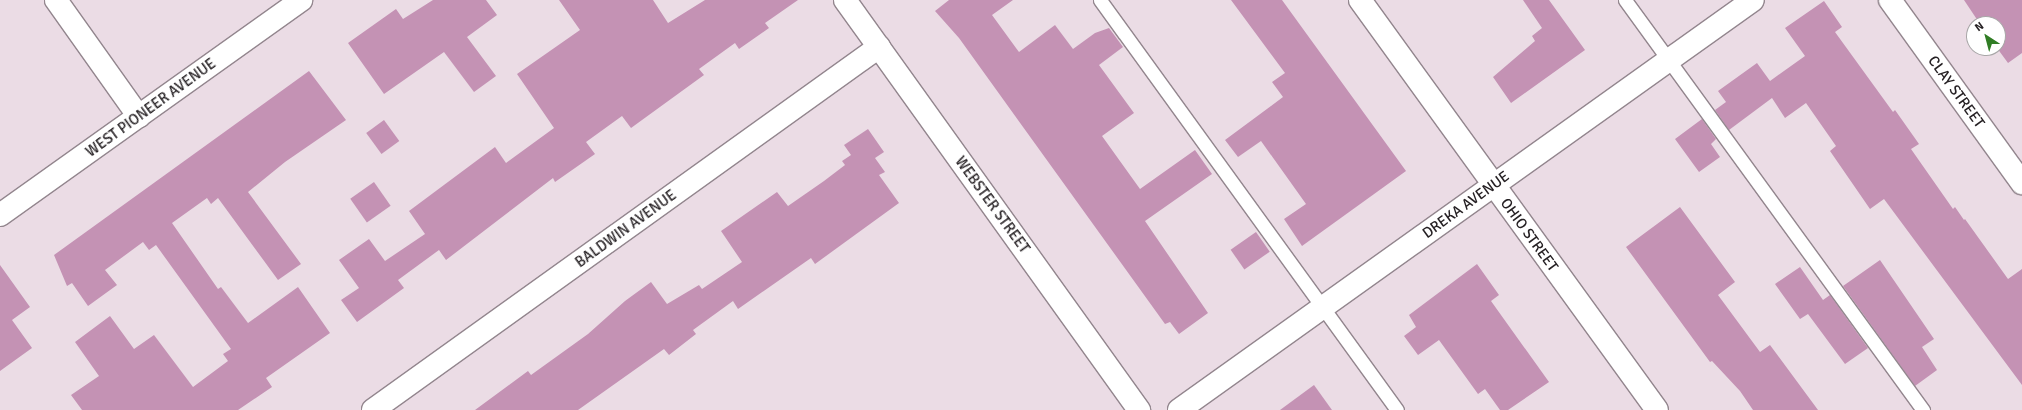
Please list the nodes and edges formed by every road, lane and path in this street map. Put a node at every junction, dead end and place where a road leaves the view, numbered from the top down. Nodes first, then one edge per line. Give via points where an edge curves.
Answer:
1 (56, 0) edge
2 (301, 0) edge
3 (845, 0) edge
4 (1100, 0) edge
5 (1360, 0) edge
6 (1625, 0) edge
7 (1753, 0) edge
8 (1890, 0) edge
9 (879, 47) junction
10 (1669, 61) junction
11 (139, 117) junction
12 (2022, 184) edge
13 (1493, 186) junction
14 (0, 215) edge
15 (1322, 308) junction
16 (373, 410) edge
17 (1139, 410) edge
18 (1179, 410) edge
19 (1397, 410) edge
20 (1656, 410) edge
21 (1922, 410) edge

1 - 11 street
2 - 11 street, WEST PIONEER AVENUE
3 - 9 street, WEBSTER STREET
4 - 15 lane
5 - 13 street, OHIO STREET
6 - 10 lane
7 - 10 street, DREKA AVENUE
8 - 12 street, CLAY STREET
9 - 16 street, BALDWIN AVENUE
9 - 17 street, WEBSTER STREET
10 - 13 street, DREKA AVENUE
10 - 21 lane
11 - 14 street, WEST PIONEER AVENUE
13 - 15 street, DREKA AVENUE
13 - 20 street, OHIO STREET
15 - 18 street, DREKA AVENUE
15 - 19 lane

